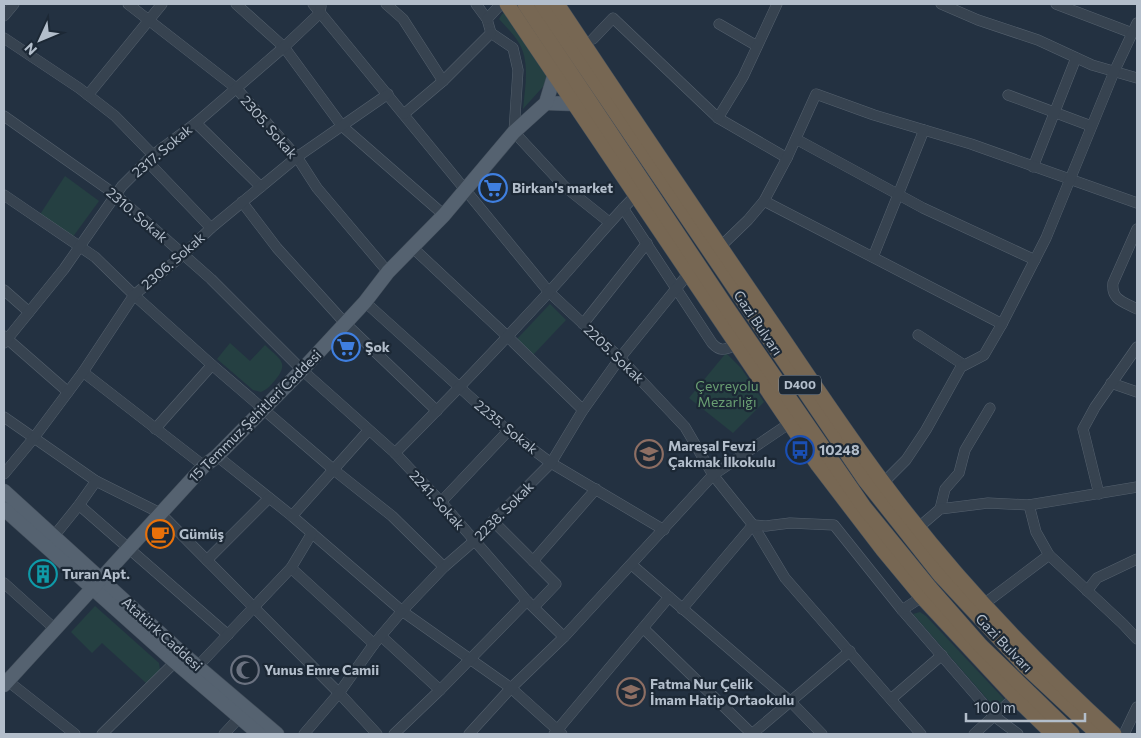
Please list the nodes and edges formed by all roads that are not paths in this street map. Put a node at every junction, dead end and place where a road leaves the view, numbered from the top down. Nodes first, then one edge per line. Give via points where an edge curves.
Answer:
1 (14, 4) edge
2 (128, 4) edge
3 (162, 4) edge
4 (236, 4) edge
5 (313, 4) edge
6 (386, 4) edge
7 (476, 4) edge
8 (501, 4) edge
9 (507, 4) edge
10 (525, 4) edge
11 (542, 4) edge
12 (557, 4) edge
13 (777, 4) edge
14 (941, 4) edge
15 (1056, 4) edge
16 (955, 7) edge
17 (320, 8) edge
18 (4, 16) edge
19 (487, 19) junction
20 (150, 20) junction
21 (1137, 23) edge
22 (719, 24) dead end
23 (492, 33) junction
24 (1132, 33) junction
25 (4, 38) edge
26 (593, 39) dead end
27 (757, 46) junction
28 (284, 47) junction
29 (1076, 58) junction
30 (1114, 72) junction
31 (554, 74) junction
32 (1137, 78) edge
33 (443, 81) junction
34 (236, 88) junction
35 (388, 94) junction
36 (88, 95) junction
37 (1008, 95) dead end
38 (546, 103) junction
39 (575, 104) junction
40 (1055, 112) junction
41 (404, 114) junction
42 (4, 116) edge
43 (718, 118) junction
44 (196, 123) junction
45 (342, 126) junction
46 (1091, 126) junction
47 (924, 130) junction
48 (514, 132) junction
49 (796, 139) junction
50 (296, 157) junction
51 (150, 158) junction
52 (787, 158) junction
53 (1033, 167) junction
54 (1069, 179) junction
55 (261, 187) junction
56 (465, 189) junction
57 (4, 195) edge
58 (116, 195) junction
59 (898, 195) junction
60 (635, 196) junction
61 (764, 201) junction
62 (242, 202) junction
63 (1137, 203) edge
64 (623, 208) junction
65 (444, 215) junction
66 (609, 222) junction
67 (211, 228) junction
68 (1137, 229) edge
69 (647, 243) junction
70 (80, 247) junction
71 (720, 247) junction
72 (413, 248) junction
73 (183, 255) junction
74 (873, 257) junction
75 (1035, 260) junction
76 (388, 272) junction
77 (688, 274) junction
78 (676, 289) junction
79 (4, 290) edge
80 (550, 292) junction
81 (134, 295) junction
82 (365, 302) junction
83 (1137, 308) edge
84 (29, 312) junction
85 (344, 322) junction
86 (583, 324) junction
87 (1002, 324) junction
88 (918, 335) dead end
89 (507, 336) junction
90 (5, 339) edge
91 (736, 345) junction
92 (1137, 347) edge
93 (620, 358) junction
94 (212, 365) junction
95 (964, 365) junction
96 (302, 370) junction
97 (83, 372) junction
98 (1111, 383) junction
99 (458, 387) junction
100 (68, 392) junction
101 (1137, 392) edge
102 (990, 408) dead end
103 (264, 409) junction
104 (583, 410) junction
105 (437, 412) junction
106 (4, 418) edge
107 (790, 423) junction
108 (156, 429) junction
109 (368, 431) junction
110 (508, 431) junction
111 (34, 439) junction
112 (395, 453) junction
113 (217, 456) junction
114 (551, 463) junction
115 (204, 466) junction
116 (334, 470) junction
117 (4, 474) edge
118 (713, 475) junction
119 (96, 481) junction
120 (883, 483) junction
121 (1137, 488) edge
122 (596, 489) junction
123 (4, 491) edge
124 (1099, 494) junction
125 (269, 498) junction
126 (441, 502) junction
127 (79, 505) junction
128 (1029, 505) junction
129 (4, 509) edge
130 (940, 509) junction
131 (160, 513) junction
132 (292, 516) junction
133 (492, 521) junction
134 (753, 525) junction
135 (919, 527) junction
136 (664, 530) junction
137 (312, 533) junction
138 (54, 536) junction
139 (474, 541) junction
140 (128, 549) junction
141 (1049, 555) junction
142 (1137, 559) edge
143 (207, 560) junction
144 (533, 561) junction
145 (632, 565) junction
146 (444, 567) junction
147 (292, 568) junction
148 (4, 583) edge
149 (98, 584) junction
150 (1087, 590) junction
151 (669, 597) junction
152 (922, 597) junction
153 (530, 604) junction
154 (984, 604) junction
155 (254, 608) junction
156 (682, 609) junction
157 (402, 610) junction
158 (902, 610) junction
159 (643, 628) junction
160 (55, 629) junction
161 (228, 635) junction
162 (564, 637) junction
163 (1137, 639) edge
164 (378, 640) junction
165 (850, 651) junction
166 (942, 655) junction
167 (469, 660) junction
168 (174, 662) junction
169 (198, 666) junction
170 (5, 681) edge
171 (512, 688) junction
172 (440, 690) junction
173 (339, 693) junction
174 (1015, 697) junction
175 (891, 699) junction
176 (790, 702) junction
177 (1137, 707) edge
178 (994, 716) junction
179 (239, 718) junction
180 (918, 731) edge
181 (558, 733) edge
182 (74, 734) edge
183 (102, 734) edge
184 (224, 734) edge
185 (258, 734) edge
186 (277, 734) edge
187 (304, 734) edge
188 (377, 734) edge
189 (394, 734) edge
190 (469, 734) edge
191 (752, 734) edge
192 (822, 734) edge
193 (906, 734) edge
194 (974, 734) edge
195 (1018, 734) edge
196 (1054, 734) edge
197 (1072, 734) edge
198 (1098, 734) edge
199 (1114, 734) edge
200 (1124, 734) edge

1 - 18 street
2 - 20 street, 2305. Sokak
3 - 20 street
4 - 28 street
5 - 17 street, 2205. Sokak
6 - 33 street via 403,19
7 - 19 street
8 - 19 street
9 - 31 highway
10 - 197 highway, Gazi Bulvarı / D400 via 724,305 864,507 981,646
11 - 198 highway, Gazi Bulvarı / D400 via 865,480 941,576 1024,665
12 - 71 highway
13 - 27 street
14 - 16 street
15 - 24 street
16 - 29 street
17 - 28 street, 2317. Sokak
17 - 35 street, 2205. Sokak
19 - 23 street
20 - 34 street, 2305. Sokak
20 - 36 street
21 - 24 street
22 - 27 street
23 - 33 street
23 - 48 street via 513,48 518,70
24 - 30 street
25 - 36 street
26 - 43 street via 613,18
27 - 43 street
28 - 34 street, 2317. Sokak
28 - 45 street
29 - 30 street
29 - 40 street
30 - 32 street
30 - 46 street
31 - 38 main road
31 - 39 highway
33 - 41 street
34 - 44 street, 2317. Sokak
34 - 50 street, 2305. Sokak
35 - 41 street, 2205. Sokak
35 - 45 street, 2306. Sokak
36 - 51 street via 115,116
37 - 40 street
38 - 39 main road
38 - 48 main road, 15 Temmuz Şehitleri Caddesi
39 - 60 highway
40 - 46 street
40 - 53 street
41 - 56 street, 2205. Sokak
42 - 58 street, 2310. Sokak
43 - 52 street
44 - 51 street, 2317. Sokak
44 - 55 street
45 - 50 street, 2306. Sokak
45 - 65 street
46 - 54 street
47 - 49 street via 816,94
47 - 53 street
47 - 59 street
48 - 56 main road, 15 Temmuz Şehitleri Caddesi
48 - 66 street via 564,186
49 - 52 street
49 - 59 street
50 - 55 street, 2306. Sokak
50 - 76 street, 2305. Sokak via 317,188
51 - 58 street, 2317. Sokak
51 - 67 street
52 - 61 street
53 - 54 street
54 - 63 street
54 - 75 street
55 - 62 street, 2306. Sokak
56 - 65 main road, 15 Temmuz Şehitleri Caddesi
56 - 80 street, 2205. Sokak
57 - 70 street
58 - 70 street, 2317. Sokak
58 - 73 street, 2310. Sokak
59 - 74 street
59 - 75 street
60 - 64 street
60 - 77 highway
61 - 71 street
61 - 74 street
62 - 67 street, 2306. Sokak
62 - 85 street via 277,248
64 - 66 street
64 - 69 street
65 - 72 main road, 15 Temmuz Şehitleri Caddesi
66 - 80 street
67 - 73 street, 2306. Sokak
68 - 83 street via 1112,291 1115,297
69 - 78 street
69 - 86 street
70 - 81 street
70 - 84 street, 2317. Sokak
71 - 120 highway
72 - 76 main road, 15 Temmuz Şehitleri Caddesi
72 - 89 street
73 - 81 street, 2306. Sokak
73 - 96 street, 2310. Sokak
74 - 87 street
75 - 87 street
76 - 82 main road, 15 Temmuz Şehitleri Caddesi
77 - 78 street, 2238. Sokak
77 - 91 highway
78 - 91 street via 718,349
78 - 93 street, 2238. Sokak
79 - 84 street
80 - 86 street, 2205. Sokak
80 - 89 street
81 - 94 street
81 - 97 street, 2306. Sokak
82 - 85 main road, 15 Temmuz Şehitleri Caddesi
82 - 99 street, 2235. Sokak
84 - 90 street, 2317. Sokak
85 - 96 main road, 15 Temmuz Şehitleri Caddesi
85 - 105 street
86 - 93 street, 2205. Sokak
87 - 95 street via 984,355
88 - 95 street
89 - 99 street
89 - 104 street
90 - 100 street
91 - 107 highway
92 - 98 street
93 - 104 street, 2238. Sokak
93 - 118 street, 2205. Sokak via 685,427
94 - 103 street
94 - 108 street
95 - 120 street via 906,460
96 - 103 main road, 15 Temmuz Şehitleri Caddesi
96 - 109 street, 2241. Sokak
97 - 100 street, 2306. Sokak
97 - 108 street
98 - 101 street
98 - 124 street via 1083,429
99 - 105 street
99 - 110 street, 2235. Sokak
100 - 111 street, 2306. Sokak
102 - 130 street via 965,450 959,473 945,489
103 - 113 main road, 15 Temmuz Şehitleri Caddesi
103 - 116 street
104 - 114 street, 2238. Sokak
105 - 112 street
106 - 111 street
107 - 118 street
107 - 152 highway via 818,465
108 - 115 street
109 - 112 street, 2241. Sokak
109 - 116 street
110 - 114 street, 2235. Sokak
110 - 126 street
111 - 117 street, 2306. Sokak
111 - 119 street
112 - 126 street, 2241. Sokak
113 - 115 main road, 15 Temmuz Şehitleri Caddesi
113 - 125 street
114 - 122 street, 2235. Sokak
114 - 133 street, 2238. Sokak
115 - 131 main road, 15 Temmuz Şehitleri Caddesi
116 - 132 street
116 - 146 street via 392,516
118 - 134 street, 2205. Sokak
118 - 136 street
119 - 127 street
119 - 131 street
120 - 135 highway
121 - 124 street
122 - 136 street, 2235. Sokak
122 - 144 street
123 - 138 main road, Atatürk Caddesi
124 - 128 street
125 - 132 street
125 - 143 street
126 - 139 street, 2241. Sokak
127 - 138 street
127 - 140 street
128 - 130 street via 988,503
128 - 141 street via 1036,532
129 - 149 main road, Atatürk Caddesi
130 - 135 street
131 - 140 main road, 15 Temmuz Şehitleri Caddesi
131 - 143 street
132 - 137 street
133 - 139 street, 2238. Sokak
133 - 144 street
134 - 156 street
134 - 158 street via 834,525
134 - 165 street, 2205. Sokak via 786,578
135 - 154 highway
136 - 145 street
137 - 147 street
137 - 157 street
138 - 149 main road, Atatürk Caddesi
139 - 146 street, 2238. Sokak
139 - 153 street, 2241. Sokak
140 - 149 main road, 15 Temmuz Şehitleri Caddesi
140 - 161 street
141 - 150 street
141 - 154 street
142 - 150 street via 1097,578
143 - 155 street
144 - 153 street via 556,584
145 - 151 street
145 - 162 street
146 - 157 street, 2238. Sokak
147 - 155 street
147 - 164 street
148 - 160 street
149 - 160 main road, 15 Temmuz Şehitleri Caddesi
149 - 168 main road, Atatürk Caddesi
149 - 169 main road, Atatürk Caddesi
150 - 163 street
151 - 156 street
151 - 159 street
152 - 158 street
152 - 174 highway
153 - 162 street, 2241. Sokak
153 - 167 street
154 - 199 highway via 1057,682
155 - 161 street
155 - 173 street
156 - 176 street
157 - 164 street, 2238. Sokak
157 - 167 street
158 - 166 street
159 - 181 street
159 - 191 street
160 - 170 main road, 15 Temmuz Şehitleri Caddesi
161 - 169 street
162 - 171 street
164 - 172 street
164 - 173 street, 2238. Sokak
165 - 175 street, 2205. Sokak
165 - 176 street
166 - 175 street
166 - 178 street
167 - 171 street
167 - 172 street
168 - 179 main road, Atatürk Caddesi
168 - 183 street
169 - 186 main road, Atatürk Caddesi
170 - 182 street
171 - 181 street
171 - 190 street
172 - 189 street
173 - 187 street, 2238. Sokak
173 - 188 street
174 - 178 street
174 - 196 highway
175 - 180 street, 2205. Sokak
176 - 191 street
176 - 192 street
177 - 200 street
178 - 194 street
178 - 195 street
179 - 184 street
179 - 185 main road, Atatürk Caddesi
180 - 193 street

